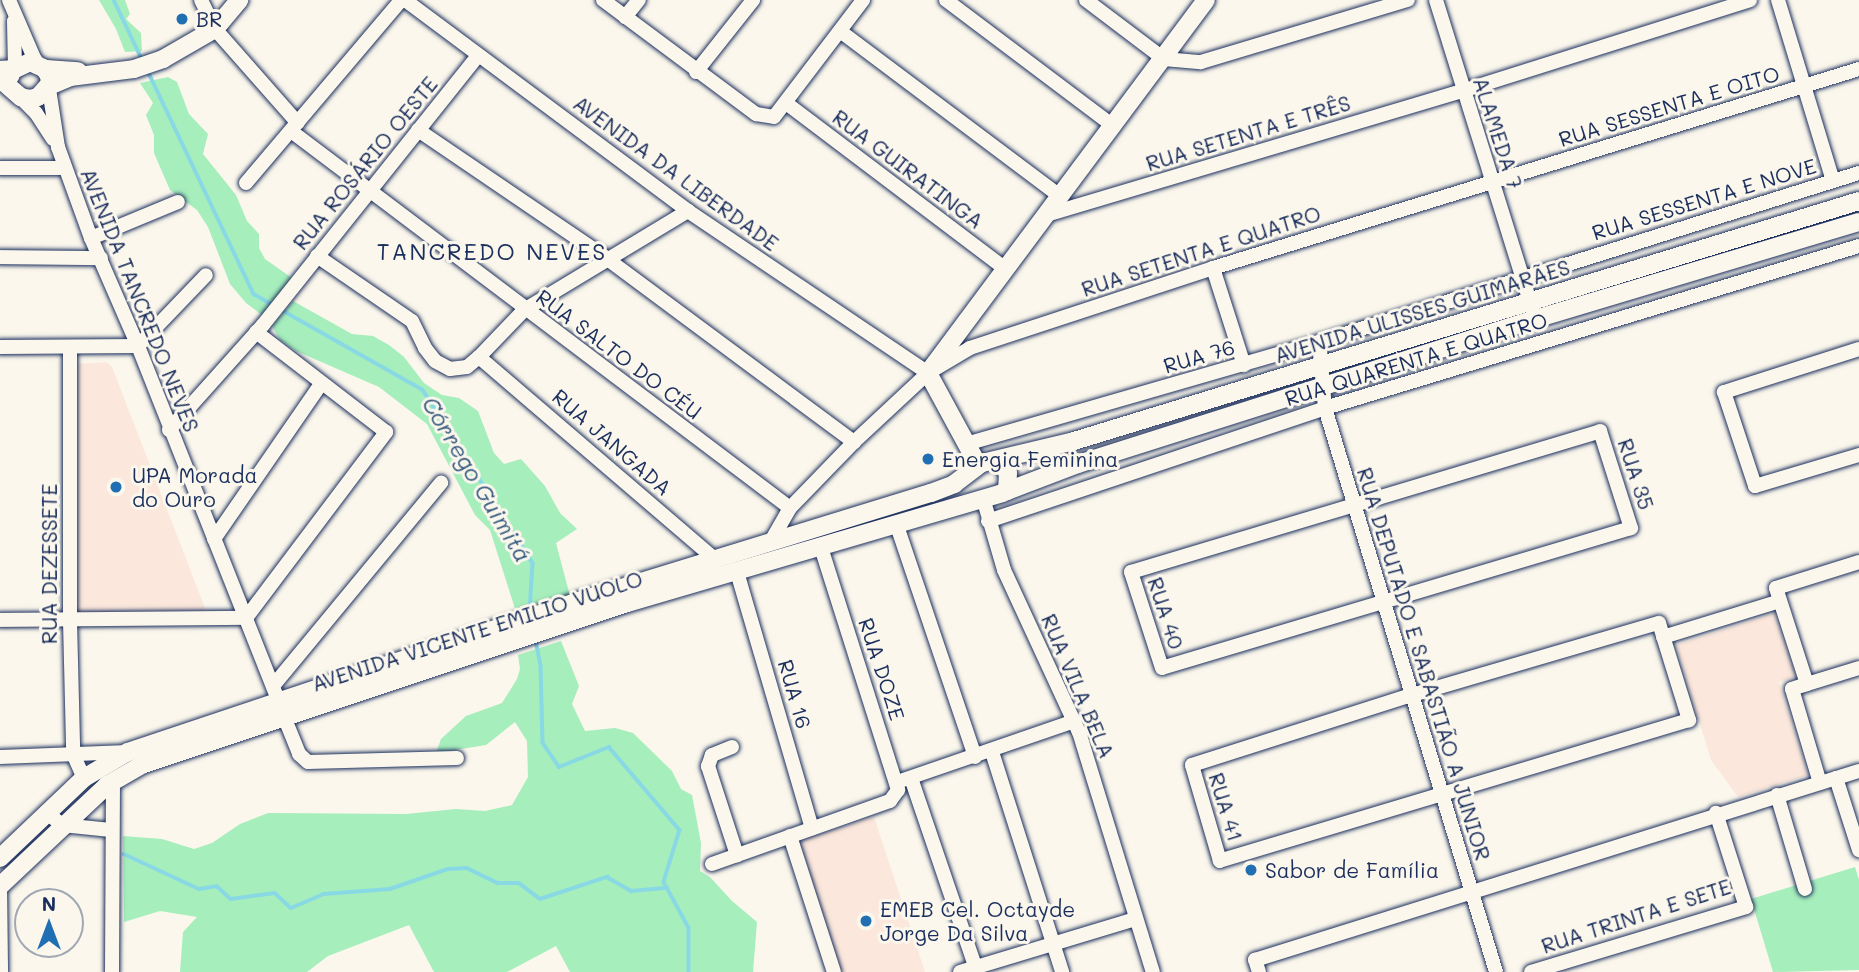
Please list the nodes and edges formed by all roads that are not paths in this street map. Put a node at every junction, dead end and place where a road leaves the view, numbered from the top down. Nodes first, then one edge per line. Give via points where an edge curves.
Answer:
1 (201, 0) edge
2 (239, 0) edge
3 (403, 0) edge
4 (603, 0) edge
5 (639, 0) edge
6 (753, 0) edge
7 (863, 0) edge
8 (946, 0) edge
9 (1086, 0) edge
10 (1206, 0) edge
11 (1408, 0) edge
12 (1436, 0) edge
13 (1750, 0) edge
14 (1778, 0) edge
15 (1711, 5) edge
16 (11, 6) edge
17 (625, 18) junction
18 (215, 29) junction
19 (840, 31) junction
20 (478, 56) junction
21 (1164, 59) junction
22 (41, 66) junction
23 (1859, 69) edge
24 (103, 72) junction
25 (696, 72) junction
26 (5, 73) edge
27 (1803, 86) junction
28 (47, 87) junction
29 (1462, 91) junction
30 (18, 94) junction
31 (786, 103) junction
32 (1113, 126) junction
33 (294, 127) junction
34 (418, 130) junction
35 (58, 147) junction
36 (0, 168) edge
37 (65, 168) junction
38 (1859, 173) edge
39 (1832, 181) junction
40 (246, 183) dead end
41 (1492, 183) junction
42 (371, 192) junction
43 (1060, 196) junction
44 (1859, 201) edge
45 (178, 202) dead end
46 (688, 211) junction
47 (1046, 215) junction
48 (1859, 222) edge
49 (90, 238) junction
50 (1859, 246) edge
51 (317, 256) junction
52 (0, 257) edge
53 (101, 258) junction
54 (606, 258) junction
55 (1004, 268) junction
56 (1213, 268) junction
57 (206, 275) dead end
58 (1522, 278) junction
59 (524, 310) junction
60 (1533, 310) junction
61 (260, 328) junction
62 (1318, 342) junction
63 (138, 346) junction
64 (0, 347) edge
65 (70, 347) junction
66 (1859, 349) edge
67 (480, 357) junction
68 (1244, 365) junction
69 (1319, 367) junction
70 (928, 373) junction
71 (321, 383) junction
72 (1321, 387) junction
73 (1325, 408) junction
74 (169, 430) junction
75 (854, 442) junction
76 (966, 444) junction
77 (1859, 455) edge
78 (998, 460) junction
79 (975, 469) junction
80 (441, 483) dead end
81 (1006, 491) junction
82 (983, 498) junction
83 (1354, 505) junction
84 (790, 508) junction
85 (988, 520) junction
86 (896, 523) junction
87 (214, 539) junction
88 (770, 543) junction
89 (821, 547) junction
90 (716, 560) junction
91 (1859, 562) edge
92 (737, 572) junction
93 (1780, 601) junction
94 (1383, 602) junction
95 (246, 618) junction
96 (554, 618) junction
97 (0, 621) edge
98 (69, 621) junction
99 (504, 635) junction
100 (1663, 637) junction
101 (1859, 668) edge
102 (1807, 684) junction
103 (276, 694) junction
104 (1412, 695) junction
105 (285, 719) junction
106 (1074, 721) junction
107 (732, 747) dead end
108 (128, 752) junction
109 (992, 752) junction
110 (74, 756) junction
111 (0, 757) edge
112 (975, 757) junction
113 (457, 758) dead end
114 (1859, 771) edge
115 (84, 778) junction
116 (911, 778) junction
117 (1836, 778) junction
118 (113, 782) junction
119 (896, 782) junction
120 (1820, 783) junction
121 (1777, 795) junction
122 (1443, 796) junction
123 (46, 812) junction
124 (1716, 813) junction
125 (62, 825) junction
126 (812, 828) junction
127 (111, 830) junction
128 (790, 836) junction
129 (1859, 850) edge
130 (737, 855) junction
131 (0, 858) edge
132 (712, 864) dead end
133 (0, 886) edge
134 (1805, 889) dead end
135 (1472, 891) junction
136 (1136, 919) junction
137 (1053, 944) junction
138 (977, 970) edge
139 (1, 972) edge
140 (112, 972) edge
141 (834, 972) edge
142 (960, 972) edge
143 (1062, 972) edge
144 (1153, 972) edge
145 (1259, 972) edge
146 (1496, 972) edge
147 (1531, 972) edge

1 - 18 street, RUA SALTO DO CÉU
2 - 18 main road
3 - 20 street, AVENIDA DA LIBERDADE
3 - 33 street
4 - 17 street
5 - 17 street
6 - 25 street
7 - 19 street
8 - 32 street
9 - 21 street
10 - 21 main road
11 - 21 street via 1201,62
12 - 29 street, ALAMEDA 7
13 - 15 street, RUA SETENTA E TRÊS
14 - 27 street
15 - 29 street, RUA SETENTA E TRÊS
16 - 22 street
16 - 26 street
17 - 25 street
18 - 24 main road via 163,59 134,69
18 - 33 street, RUA SALTO DO CÉU
19 - 31 street
19 - 43 street
20 - 34 street, RUA ROSÁRIO OESTE
20 - 46 street, AVENIDA DA LIBERDADE
21 - 32 main road
22 - 24 main road
22 - 26 main road via 30,62
22 - 28 street
23 - 27 street, RUA SESSENTA E OITO
24 - 28 main road via 70,77
25 - 31 street via 756,114 774,117
26 - 30 main road
27 - 39 street
27 - 41 street, RUA SESSENTA E OITO
28 - 30 main road via 34,98
28 - 35 street
29 - 41 street, ALAMEDA 7
29 - 47 street, RUA SETENTA E TRÊS
30 - 35 street
31 - 55 street, RUA GUIRATINGA
32 - 43 main road
33 - 40 street
33 - 42 street, RUA SALTO DO CÉU
34 - 42 street, RUA ROSÁRIO OESTE
34 - 54 street
35 - 37 street, AVENIDA TANCREDO NEVES
36 - 37 street
37 - 49 street, AVENIDA TANCREDO NEVES
38 - 39 street, RUA SESSENTA E NOVE
39 - 58 street, RUA SESSENTA E NOVE
41 - 56 street, RUA SETENTA E QUATRO
41 - 58 street, ALAMEDA 7
42 - 51 street, RUA ROSÁRIO OESTE
42 - 59 street, RUA SALTO DO CÉU
43 - 47 main road
44 - 60 main road, AVENIDA ULISSES GUIMARÃES
45 - 49 street
46 - 54 street
46 - 70 street, AVENIDA DA LIBERDADE
47 - 55 main road
48 - 60 main road, AVENIDA ULISSES GUIMARÃES
49 - 53 street, AVENIDA TANCREDO NEVES
50 - 73 street, RUA QUARENTA E QUATRO
51 - 61 street, RUA ROSÁRIO OESTE
51 - 67 street via 411,321 435,361 450,369 467,367
52 - 53 street
53 - 63 street, AVENIDA TANCREDO NEVES
54 - 59 street
54 - 75 street
55 - 70 main road
56 - 68 street
56 - 70 street, RUA SETENTA E QUATRO via 970,348
57 - 63 street
58 - 60 street, ALAMEDA 7
58 - 62 street, RUA 76
59 - 67 street
59 - 84 street, RUA SALTO DO CÉU
60 - 69 main road, AVENIDA ULISSES GUIMARÃES
60 - 72 main road, AVENIDA ULISSES GUIMARÃES
61 - 71 street
61 - 74 street
62 - 68 street, RUA 76
62 - 69 street, RUA DEPUTADO E SABASTIÃO A JUNIOR
63 - 65 street
63 - 74 street, AVENIDA TANCREDO NEVES
64 - 65 street
65 - 98 street, RUA DEZESSETE
66 - 77 street via 1724,392 1755,486
67 - 90 street, RUA JANGADA
68 - 76 street, RUA 76
69 - 72 street, RUA DEPUTADO E SABASTIÃO A JUNIOR
69 - 78 main road, AVENIDA ULISSES GUIMARÃES
70 - 75 street, RUA SETENTA E QUATRO
70 - 76 main road
71 - 87 street
71 - 95 street via 386,432
72 - 73 street, RUA DEPUTADO E SABASTIÃO A JUNIOR
72 - 81 main road, AVENIDA ULISSES GUIMARÃES
73 - 83 street, RUA DEPUTADO E SABASTIÃO A JUNIOR
73 - 85 street, RUA QUARENTA E QUATRO
74 - 87 street, AVENIDA TANCREDO NEVES
75 - 84 street, RUA SETENTA E QUATRO
76 - 79 main road
78 - 79 main road, AVENIDA VICENTE EMILIO VUOLO
78 - 81 main road via 1008,474
79 - 82 main road via 977,490
79 - 88 main road, AVENIDA VICENTE EMILIO VUOLO via 931,493
80 - 103 street
81 - 82 main road, AVENIDA VICENTE EMILIO VUOLO
82 - 85 street, RUA VILA BELA
82 - 86 main road, AVENIDA VICENTE EMILIO VUOLO
83 - 94 street, RUA DEPUTADO E SABASTIÃO A JUNIOR
83 - 94 street, RUA 40 via 1131,572 1162,668
83 - 94 street, RUA 35 via 1601,431 1631,528
84 - 88 street, RUA SETENTA E QUATRO
85 - 106 street, RUA VILA BELA via 1004,570
86 - 89 main road, AVENIDA VICENTE EMILIO VUOLO
86 - 112 street
87 - 95 street, AVENIDA TANCREDO NEVES
88 - 90 main road, AVENIDA VICENTE EMILIO VUOLO
89 - 92 main road, AVENIDA VICENTE EMILIO VUOLO
89 - 119 street, RUA DOZE
90 - 96 main road, AVENIDA VICENTE EMILIO VUOLO
91 - 93 street via 1776,588
92 - 96 main road, AVENIDA VICENTE EMILIO VUOLO
92 - 126 street, RUA 16
93 - 100 street
93 - 102 street
94 - 104 street, RUA DEPUTADO E SABASTIÃO A JUNIOR
95 - 98 street
95 - 103 street, AVENIDA TANCREDO NEVES
96 - 99 main road, AVENIDA VICENTE EMILIO VUOLO
97 - 98 street
98 - 110 street, RUA DEZESSETE
99 - 103 main road, AVENIDA VICENTE EMILIO VUOLO
99 - 105 main road, AVENIDA VICENTE EMILIO VUOLO
100 - 104 street via 1659,623
100 - 122 street via 1689,720
101 - 102 street
102 - 120 street via 1792,689
103 - 108 main road, AVENIDA VICENTE EMILIO VUOLO
104 - 122 street, RUA DEPUTADO E SABASTIÃO A JUNIOR
104 - 122 street, RUA 41 via 1192,765 1220,861
105 - 113 street via 299,754 315,763
105 - 118 main road, AVENIDA VICENTE EMILIO VUOLO via 141,765
106 - 109 street
106 - 136 street, RUA VILA BELA
107 - 130 street via 712,755 708,766
108 - 110 street
108 - 115 main road, AVENIDA VICENTE EMILIO VUOLO
109 - 112 street
109 - 137 street
110 - 111 street
110 - 115 street, RUA DEZESSETE
112 - 116 street
114 - 117 street
115 - 123 main road, AVENIDA VICENTE EMILIO VUOLO
116 - 119 street
116 - 138 street
117 - 120 street
117 - 129 street
118 - 125 main road, AVENIDA VICENTE EMILIO VUOLO
118 - 127 street
119 - 126 street via 898,790 890,801
120 - 121 street
121 - 124 street
121 - 134 street
122 - 135 street, RUA DEPUTADO E SABASTIÃO A JUNIOR
123 - 125 street
123 - 131 main road, AVENIDA VICENTE EMILIO VUOLO
124 - 135 street
124 - 147 street, RUA TRINTA E SETE via 1746,907
125 - 127 street
125 - 133 main road, AVENIDA VICENTE EMILIO VUOLO
126 - 128 street
127 - 140 street
128 - 130 street
128 - 141 street
130 - 132 street
133 - 139 street
135 - 145 street via 1255,960
135 - 146 street, RUA DEPUTADO E SABASTIÃO A JUNIOR
136 - 137 street
136 - 144 street, RUA VILA BELA
137 - 138 street
137 - 143 street
138 - 142 street

